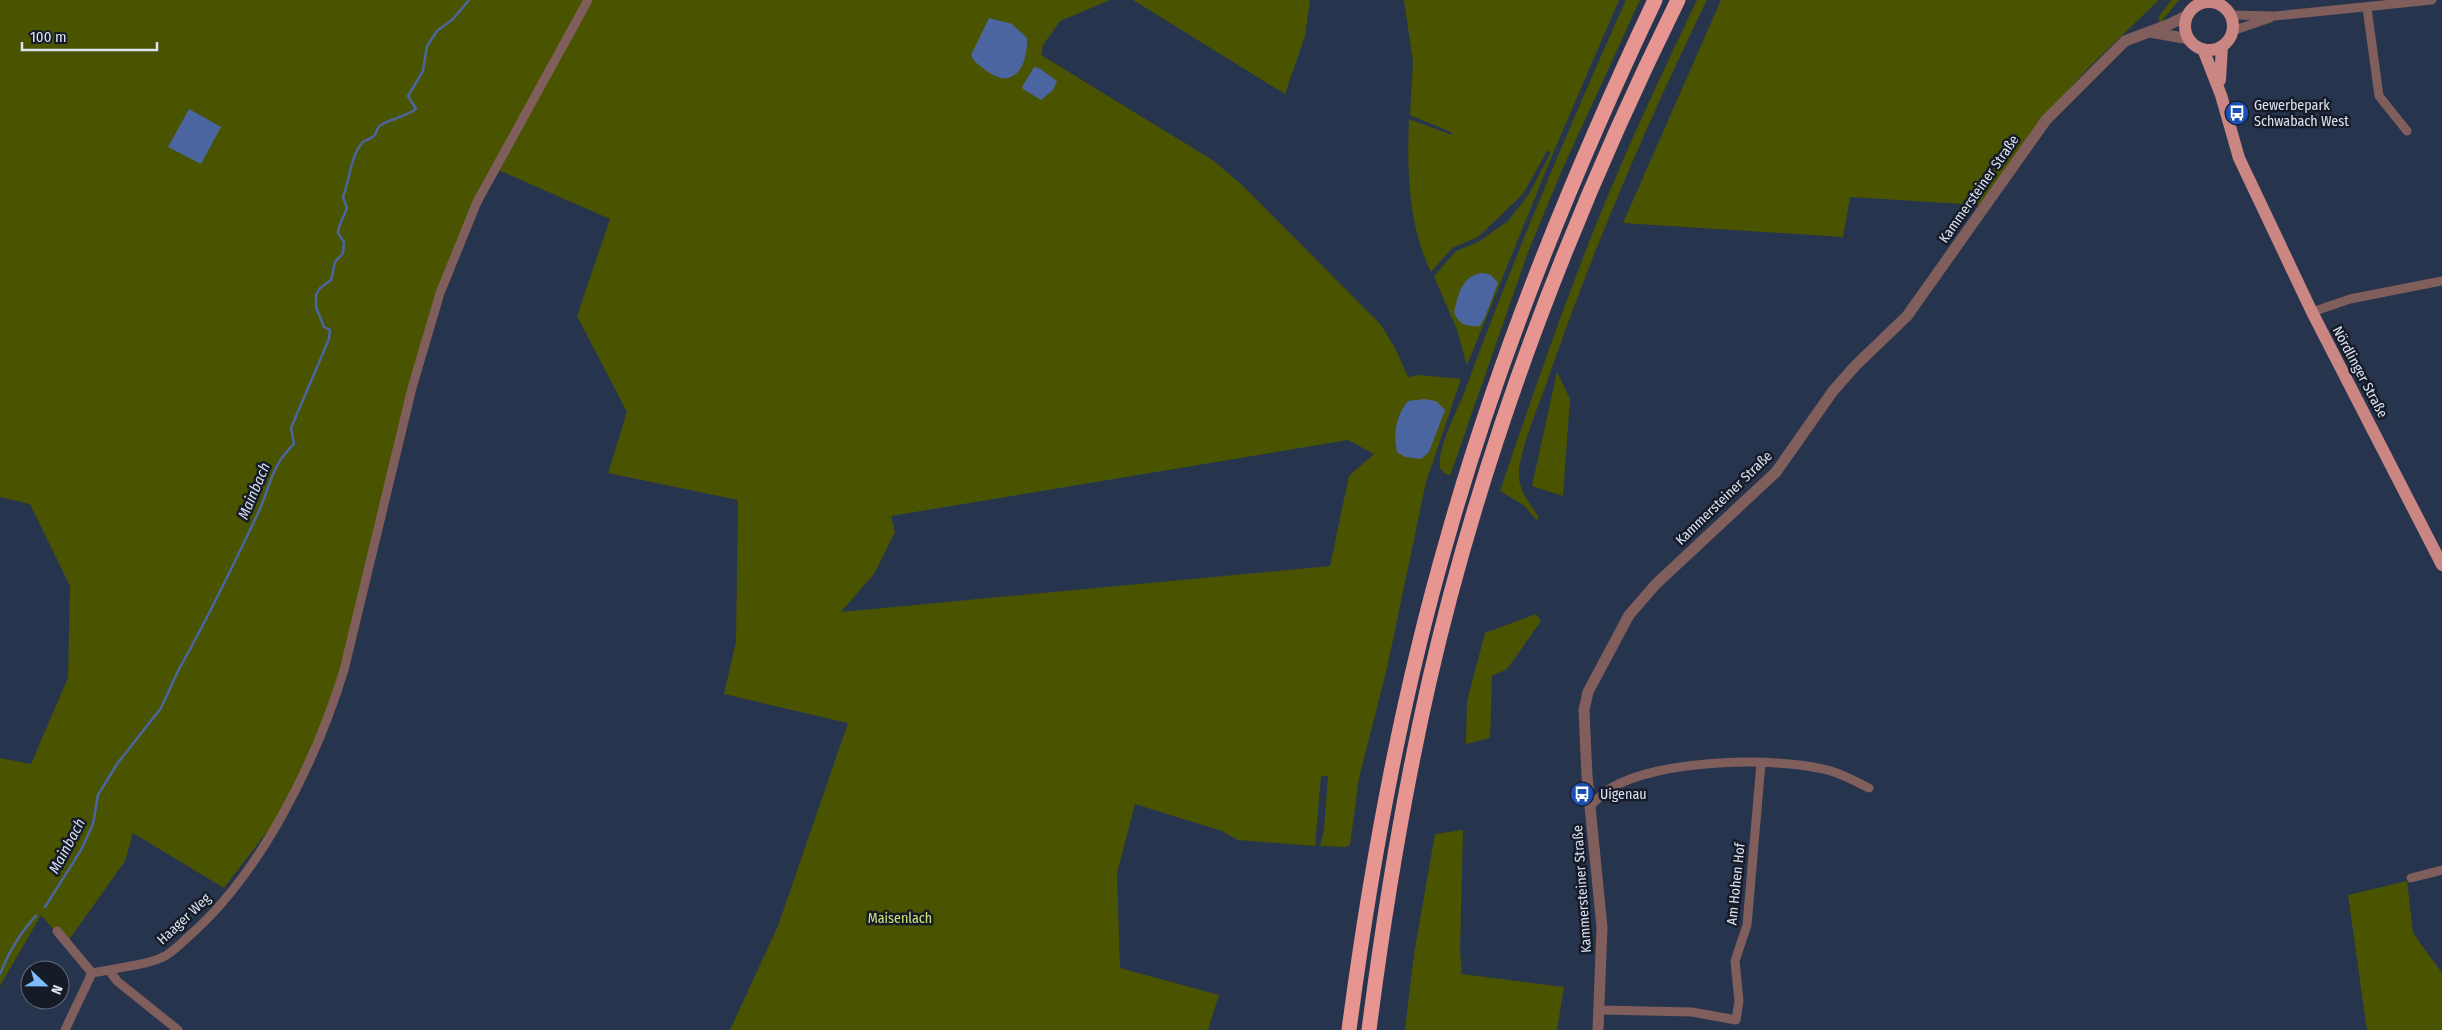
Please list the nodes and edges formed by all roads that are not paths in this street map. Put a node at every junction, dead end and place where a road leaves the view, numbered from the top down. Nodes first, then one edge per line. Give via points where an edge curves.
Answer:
1 (588, 0) edge
2 (1655, 0) edge
3 (1678, 0) edge
4 (2317, 0) edge
5 (2432, 0) edge
6 (2216, 2) edge
7 (2193, 8) edge
8 (2367, 8) junction
9 (2318, 11) junction
10 (2230, 15) junction
11 (2275, 16) junction
12 (2149, 31) junction
13 (2232, 32) junction
14 (2189, 39) junction
15 (2222, 46) junction
16 (2203, 49) junction
17 (2221, 95) junction
18 (2407, 131) dead end
19 (2442, 281) edge
20 (2312, 312) junction
21 (2442, 565) edge
22 (1761, 763) junction
23 (1869, 788) dead end
24 (1590, 806) junction
25 (2442, 870) edge
26 (2411, 878) dead end
27 (57, 931) dead end
28 (109, 970) junction
29 (92, 973) junction
30 (1600, 1010) junction
31 (65, 1030) edge
32 (178, 1030) edge
33 (1348, 1030) edge
34 (1369, 1030) edge
35 (1598, 1030) edge

1 - 28 street, Haager Weg via 477,202 451,262 414,379 333,707 290,800 239,880 205,922 161,958
2 - 33 highway via 1609,98 1526,300 1449,532 1420,638 1392,765 1372,870
3 - 34 highway via 1569,244 1520,373 1469,534 1432,672 1408,782 1383,922
4 - 9 street
5 - 8 street
6 - 7 main road
6 - 10 main road
7 - 12 street, Kammersteiner Straße
7 - 14 main road via 2186,27
8 - 9 street
8 - 18 street via 2379,96
9 - 11 street
10 - 11 street
10 - 13 main road
11 - 13 street
12 - 14 street
12 - 24 street, Kammersteiner Straße via 2124,41 2046,120 1907,316 1833,391 1776,472 1640,600 1588,692 1584,710
13 - 15 main road
14 - 16 main road
15 - 16 main road
15 - 17 main road via 2219,70
16 - 17 main road
17 - 20 main road, Nördlinger Straße via 2239,158
19 - 20 street via 2350,299
20 - 21 main road, Nördlinger Straße
22 - 23 street via 1804,765 1832,771
22 - 24 street via 1657,770 1610,788
22 - 30 street, Am Hohen Hof via 1748,925 1735,961 1740,1001 1736,1020 1692,1012
24 - 30 street, Kammersteiner Straße via 1602,927
25 - 26 street
27 - 29 street
28 - 29 street, Haager Weg
28 - 32 street via 117,981
29 - 31 street
30 - 35 street, Kammersteiner Straße

